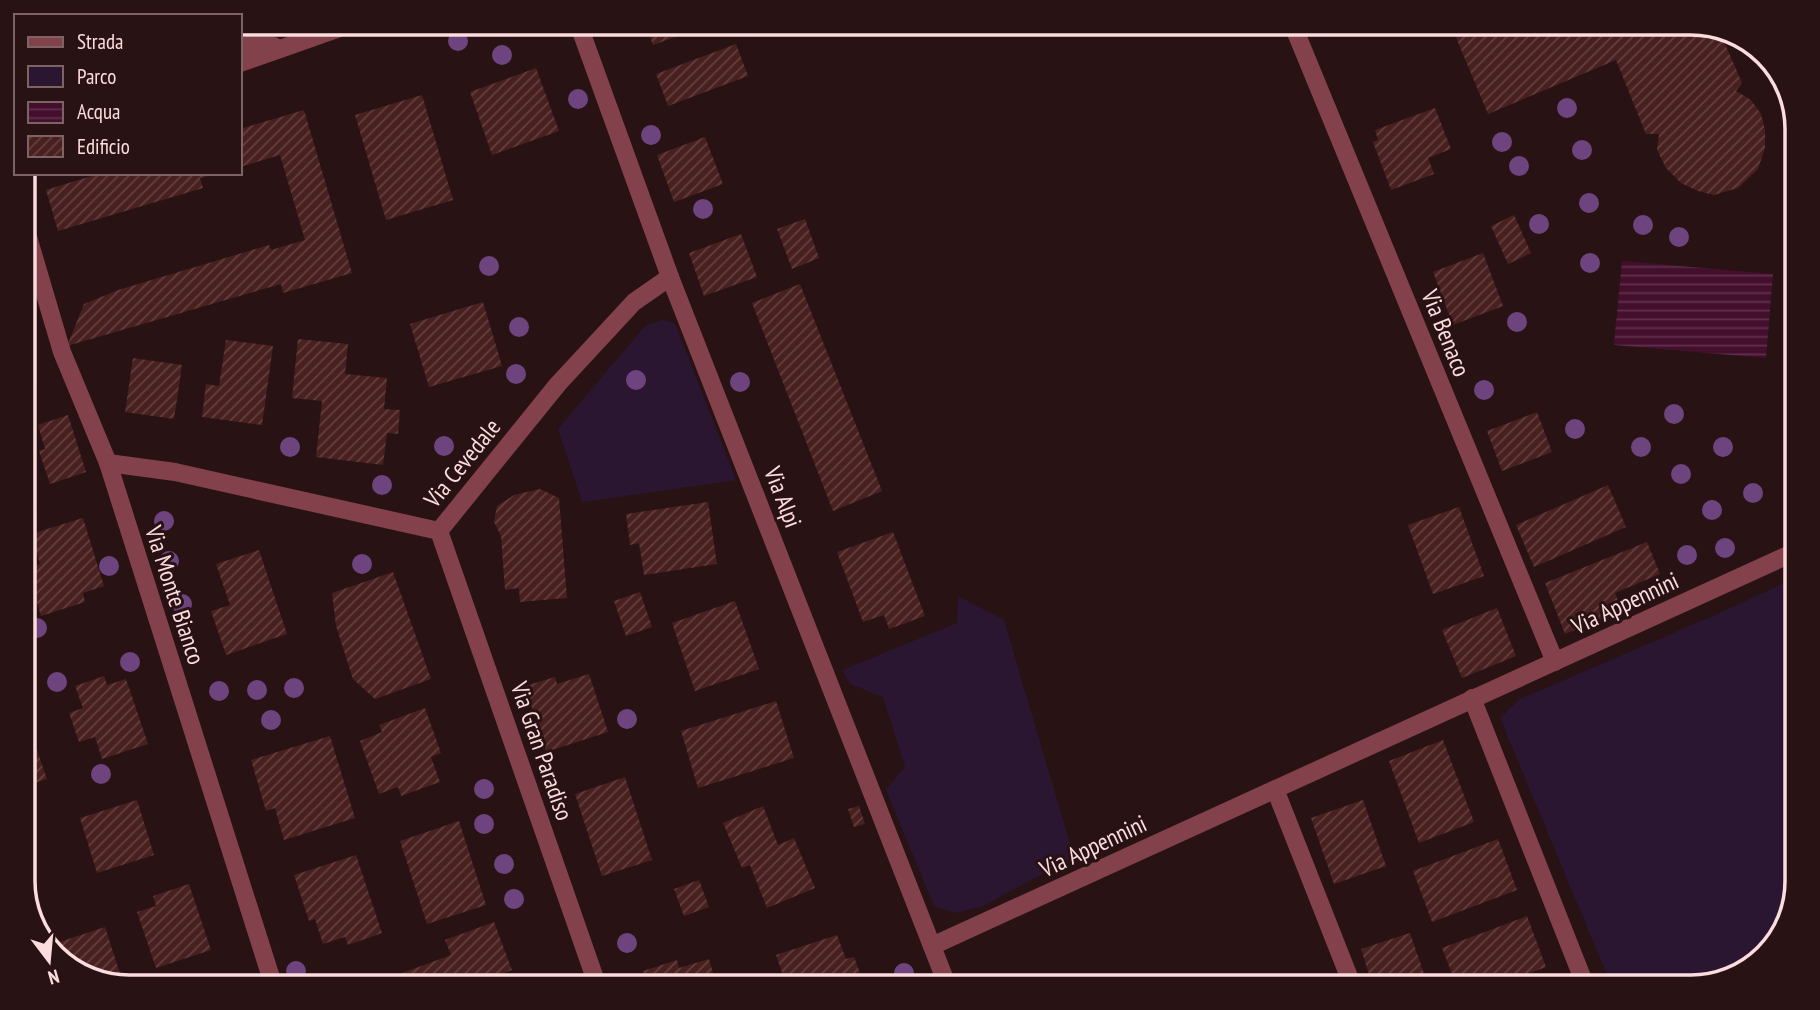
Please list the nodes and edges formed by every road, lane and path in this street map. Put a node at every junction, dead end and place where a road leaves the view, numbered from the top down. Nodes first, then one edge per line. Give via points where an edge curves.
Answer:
1 (318, 35) edge
2 (582, 35) edge
3 (1297, 35) edge
4 (242, 46) edge
5 (285, 46) junction
6 (242, 62) edge
7 (35, 261) edge
8 (670, 277) junction
9 (108, 463) junction
10 (439, 531) junction
11 (1785, 557) edge
12 (1555, 662) junction
13 (1472, 698) junction
14 (1275, 789) junction
15 (932, 946) junction
16 (270, 975) edge
17 (594, 975) edge
18 (943, 975) edge
19 (1348, 975) edge
20 (1581, 975) edge

1 - 5 street
2 - 8 street, Via Alpi
3 - 12 street, Via Benaco
4 - 5 street
5 - 6 street
7 - 9 street, Via Monte Bianco via 62,352
8 - 10 street, Via Cevedale via 634,302 558,384
8 - 15 street, Via Alpi
9 - 10 street, Via Cevedale via 175,472
9 - 16 street, Via Monte Bianco
10 - 17 street, Via Gran Paradiso
11 - 12 street, Via Appennini
12 - 13 street, Via Appennini
13 - 14 street, Via Appennini
13 - 20 street
14 - 15 street, Via Appennini
14 - 19 street
15 - 18 street, Via Alpi

